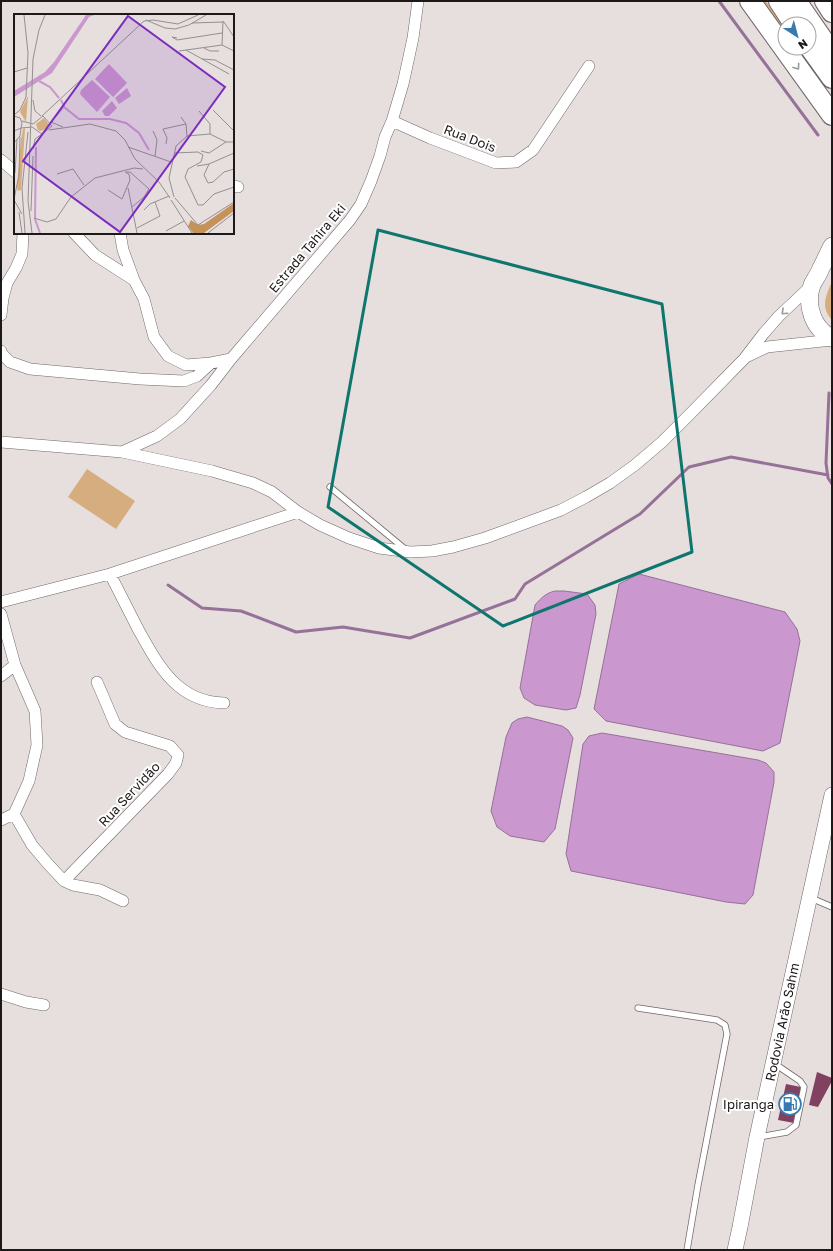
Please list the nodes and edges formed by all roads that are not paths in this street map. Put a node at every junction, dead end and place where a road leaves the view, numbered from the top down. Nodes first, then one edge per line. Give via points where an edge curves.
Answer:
1 (418, 1) edge
2 (750, 1) edge
3 (778, 1) edge
4 (796, 1) edge
5 (825, 1) edge
6 (832, 12) edge
7 (788, 16) edge
8 (832, 53) edge
9 (816, 56) edge
10 (589, 66) dead end
11 (832, 78) edge
12 (832, 115) edge
13 (392, 121) junction
14 (1, 160) edge
15 (14, 171) edge
16 (23, 234) edge
17 (75, 234) edge
18 (120, 234) edge
19 (832, 246) edge
20 (134, 280) junction
21 (812, 285) junction
22 (1, 315) edge
23 (832, 339) edge
24 (1, 351) edge
25 (230, 359) junction
26 (744, 359) junction
27 (211, 363) junction
28 (1, 442) edge
29 (122, 452) junction
30 (330, 487) dead end
31 (298, 512) junction
32 (410, 552) junction
33 (110, 574) junction
34 (1, 602) edge
35 (1, 614) edge
36 (15, 665) junction
37 (1, 676) edge
38 (97, 682) dead end
39 (224, 703) dead end
40 (832, 795) edge
41 (14, 814) junction
42 (1, 820) edge
43 (64, 881) junction
44 (809, 897) junction
45 (124, 902) dead end
46 (832, 907) edge
47 (1, 994) edge
48 (44, 1005) dead end
49 (638, 1008) dead end
50 (773, 1062) junction
51 (757, 1137) junction
52 (687, 1250) edge
53 (735, 1250) edge

1 - 13 street, Estrada Tahira Eki via 413,38
2 -> 12 highway
3 - 7 highway
4 - 8 highway
5 - 6 highway
9 - 11 highway
10 - 13 street, Rua Dois via 533,150 516,162 496,163
13 - 25 street, Estrada Tahira Eki via 361,204
14 - 15 street
16 - 22 street via 22,254 7,283
17 - 20 street via 95,255
18 - 20 street
19 - 21 main road
20 - 27 street via 144,299 154,336 168,356 186,365
21 - 23 main road via 812,316 825,334
21 -> 26 street via 779,316
23 - 26 street via 767,347
24 - 27 street via 10,362 30,369 140,379 184,381 197,376
25 - 27 street
25 - 29 street, Estrada Tahira Eki via 211,385 180,419 157,436
26 - 32 street via 635,466 586,497 561,510 486,538 446,549
28 - 29 street
29 - 31 street via 212,471 253,483 272,492
30 - 32 lane
31 - 32 street via 349,538 379,548
31 - 33 street
33 - 34 street
33 - 39 street via 150,650 175,684 193,696 211,703
35 - 36 street
36 - 37 street
36 - 41 street via 35,711 37,745 29,781
38 - 43 street, Rua Servidão via 115,724 125,732 170,746 178,755 168,774
40 - 44 street, Rodovia Arão Sahm
41 - 42 street
41 - 43 street via 32,845
43 - 45 street via 100,890
44 - 46 lane
44 - 50 street, Rodovia Arão Sahm
47 - 48 street
49 - 52 lane via 717,1020 724,1025 727,1034
50 - 51 street, Rodovia Arão Sahm
50 - 51 lane via 800,1081 804,1087 796,1125 787,1132
51 - 53 street, Rodovia Arão Sahm

